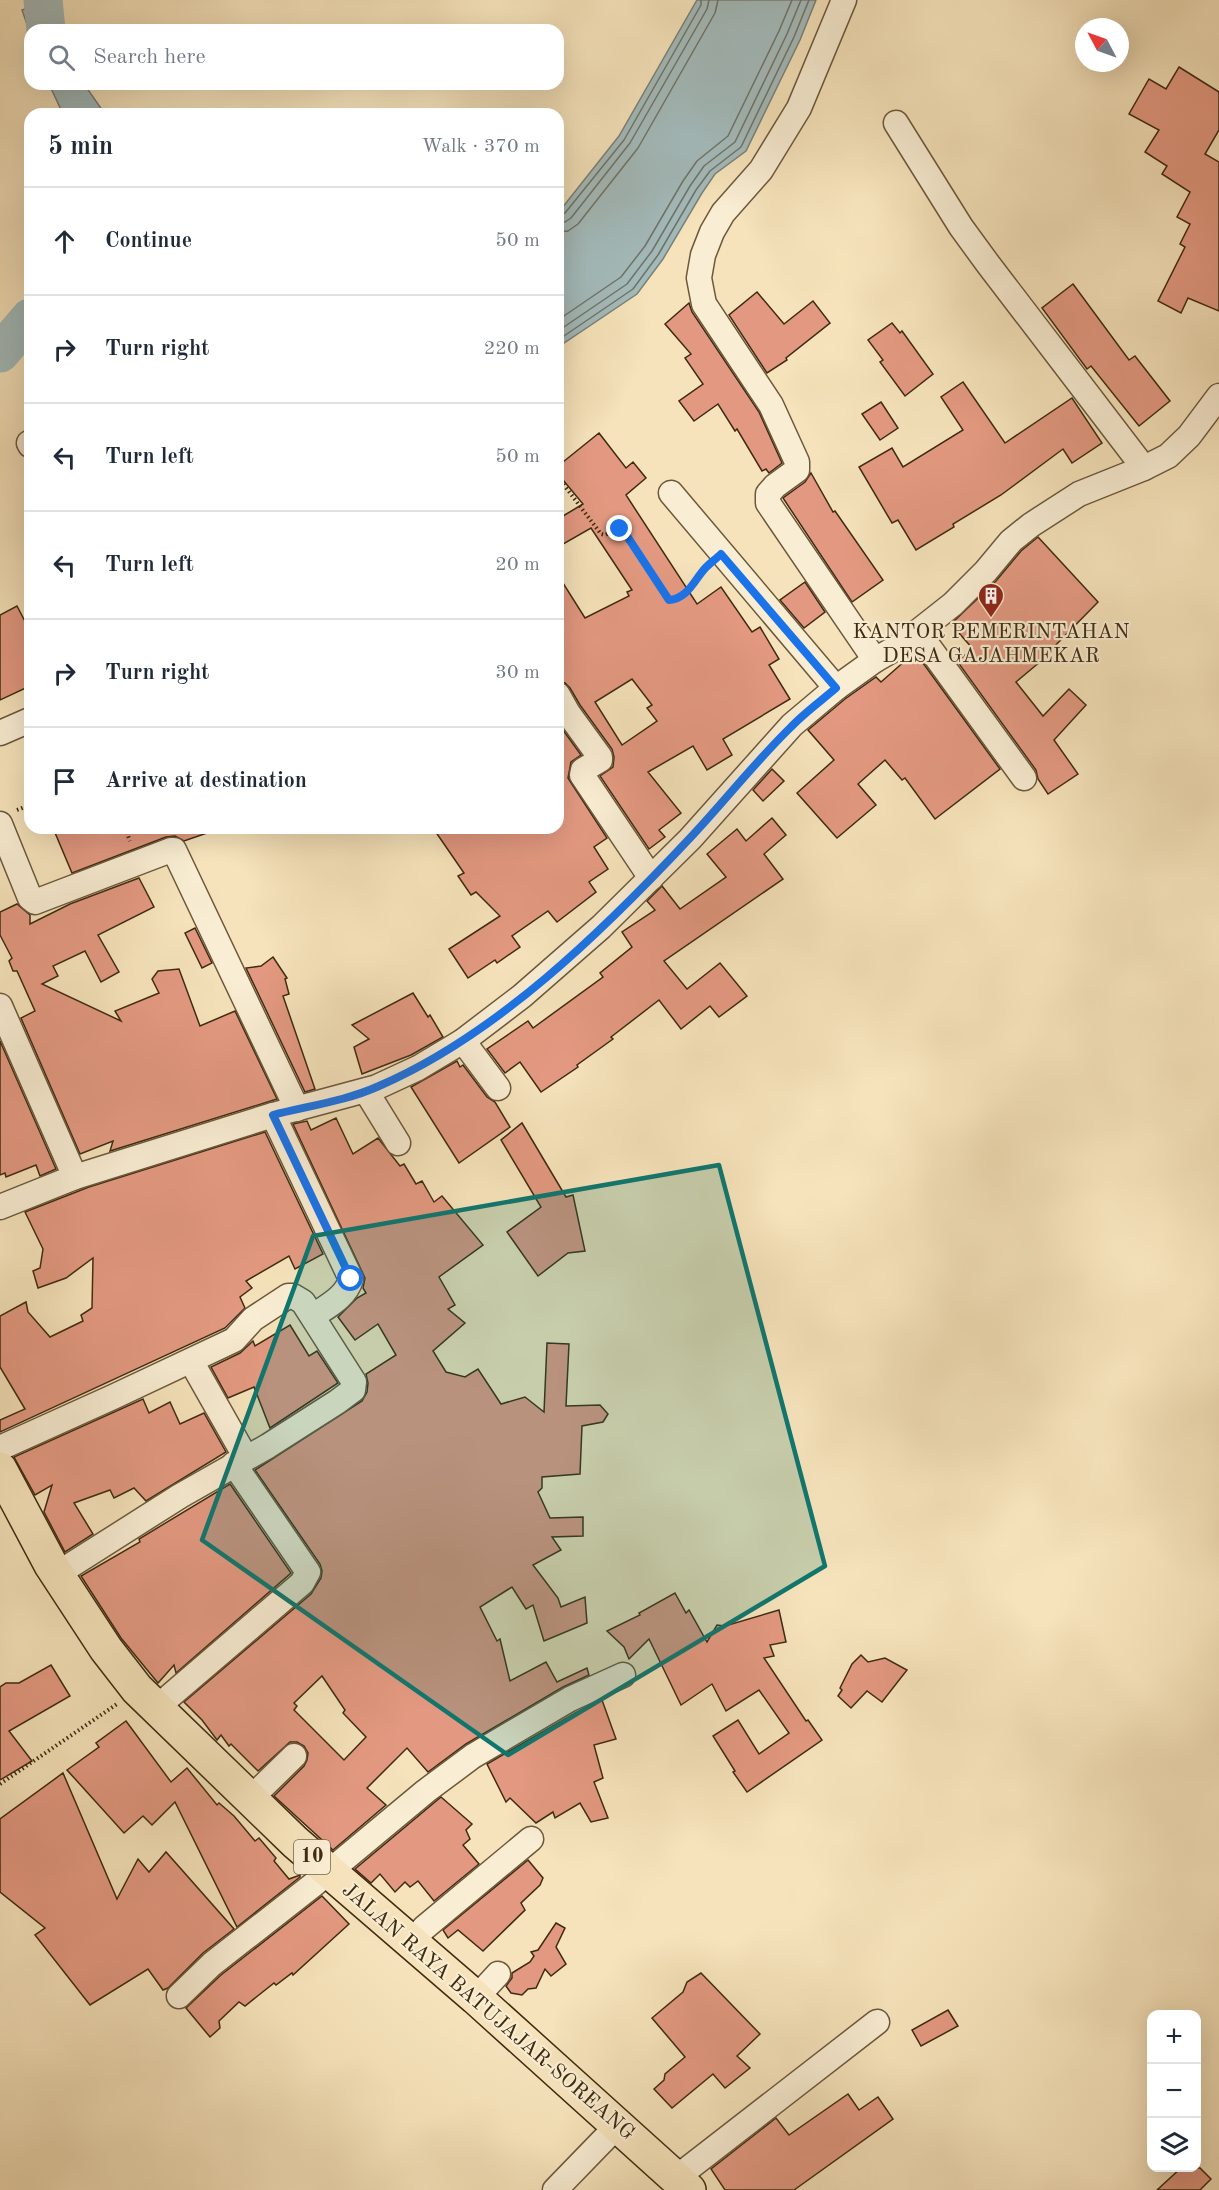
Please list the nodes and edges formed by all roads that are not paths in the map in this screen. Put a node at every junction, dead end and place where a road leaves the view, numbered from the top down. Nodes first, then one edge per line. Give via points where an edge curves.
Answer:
1 (844, 0) edge
2 (896, 123) dead end
3 (1219, 396) edge
4 (1144, 468) junction
5 (671, 493) dead end
6 (918, 632) junction
7 (875, 660) junction
8 (836, 688) junction
9 (564, 706) edge
10 (24, 723) edge
11 (0, 733) edge
12 (1024, 778) dead end
13 (0, 824) edge
14 (651, 878) junction
15 (0, 1006) edge
16 (463, 1041) junction
17 (498, 1088) dead end
18 (366, 1091) junction
19 (297, 1109) junction
20 (273, 1115) junction
21 (398, 1143) dead end
22 (75, 1178) junction
23 (0, 1207) edge
24 (313, 1316) junction
25 (191, 1361) junction
26 (0, 1448) edge
27 (240, 1461) junction
28 (0, 1469) edge
29 (57, 1574) junction
30 (623, 1675) dead end
31 (146, 1699) junction
32 (294, 1756) dead end
33 (250, 1799) junction
34 (531, 1839) dead end
35 (328, 1872) junction
36 (411, 1942) junction
37 (498, 1974) dead end
38 (178, 1996) dead end
39 (476, 1998) junction
40 (877, 2022) dead end
41 (618, 2125) junction
42 (683, 2184) edge
43 (555, 2190) edge

1 - 7 street via 799,108 761,170 723,213 703,255 699,278 704,304 771,405 797,462 797,470 768,494 768,503
2 - 4 street via 974,246
3 - 4 street via 1189,436 1168,456
4 - 6 street via 1079,494 1031,525 953,604
5 - 8 street
6 - 7 street
6 - 12 street
7 - 8 street
8 - 14 street via 792,725
9 - 14 street via 600,757 582,775
10 - 11 street
13 - 19 street via 35,902 174,850
14 - 16 street via 561,963
15 - 22 street
16 - 17 street
16 - 18 street via 418,1068
18 - 19 street
18 - 21 street
19 - 20 street
20 - 22 street
20 - 24 street via 351,1279 338,1300
22 - 23 street
24 - 25 street via 303,1302 288,1296 253,1319 234,1340
24 - 27 street via 354,1382 353,1390
25 - 26 street
25 - 27 street
27 - 29 street
27 - 31 street via 308,1575
28 - 29 highway, JALAN RAYA BATUJAJAR-SOREANG / 10
29 - 31 highway, JALAN RAYA BATUJAJAR-SOREANG / 10 via 106,1649
30 - 35 street via 570,1699 473,1756
31 - 33 highway, JALAN RAYA BATUJAJAR-SOREANG / 10
32 - 33 street
33 - 35 highway, JALAN RAYA BATUJAJAR-SOREANG / 10
34 - 36 street
35 - 36 highway, JALAN RAYA BATUJAJAR-SOREANG / 10
35 - 38 street via 212,1964
36 - 39 highway, JALAN RAYA BATUJAJAR-SOREANG / 10
37 - 39 street
39 - 41 highway, JALAN RAYA BATUJAJAR-SOREANG / 10
40 - 42 street
41 - 42 highway, JALAN RAYA BATUJAJAR-SOREANG / 10
41 - 43 street

